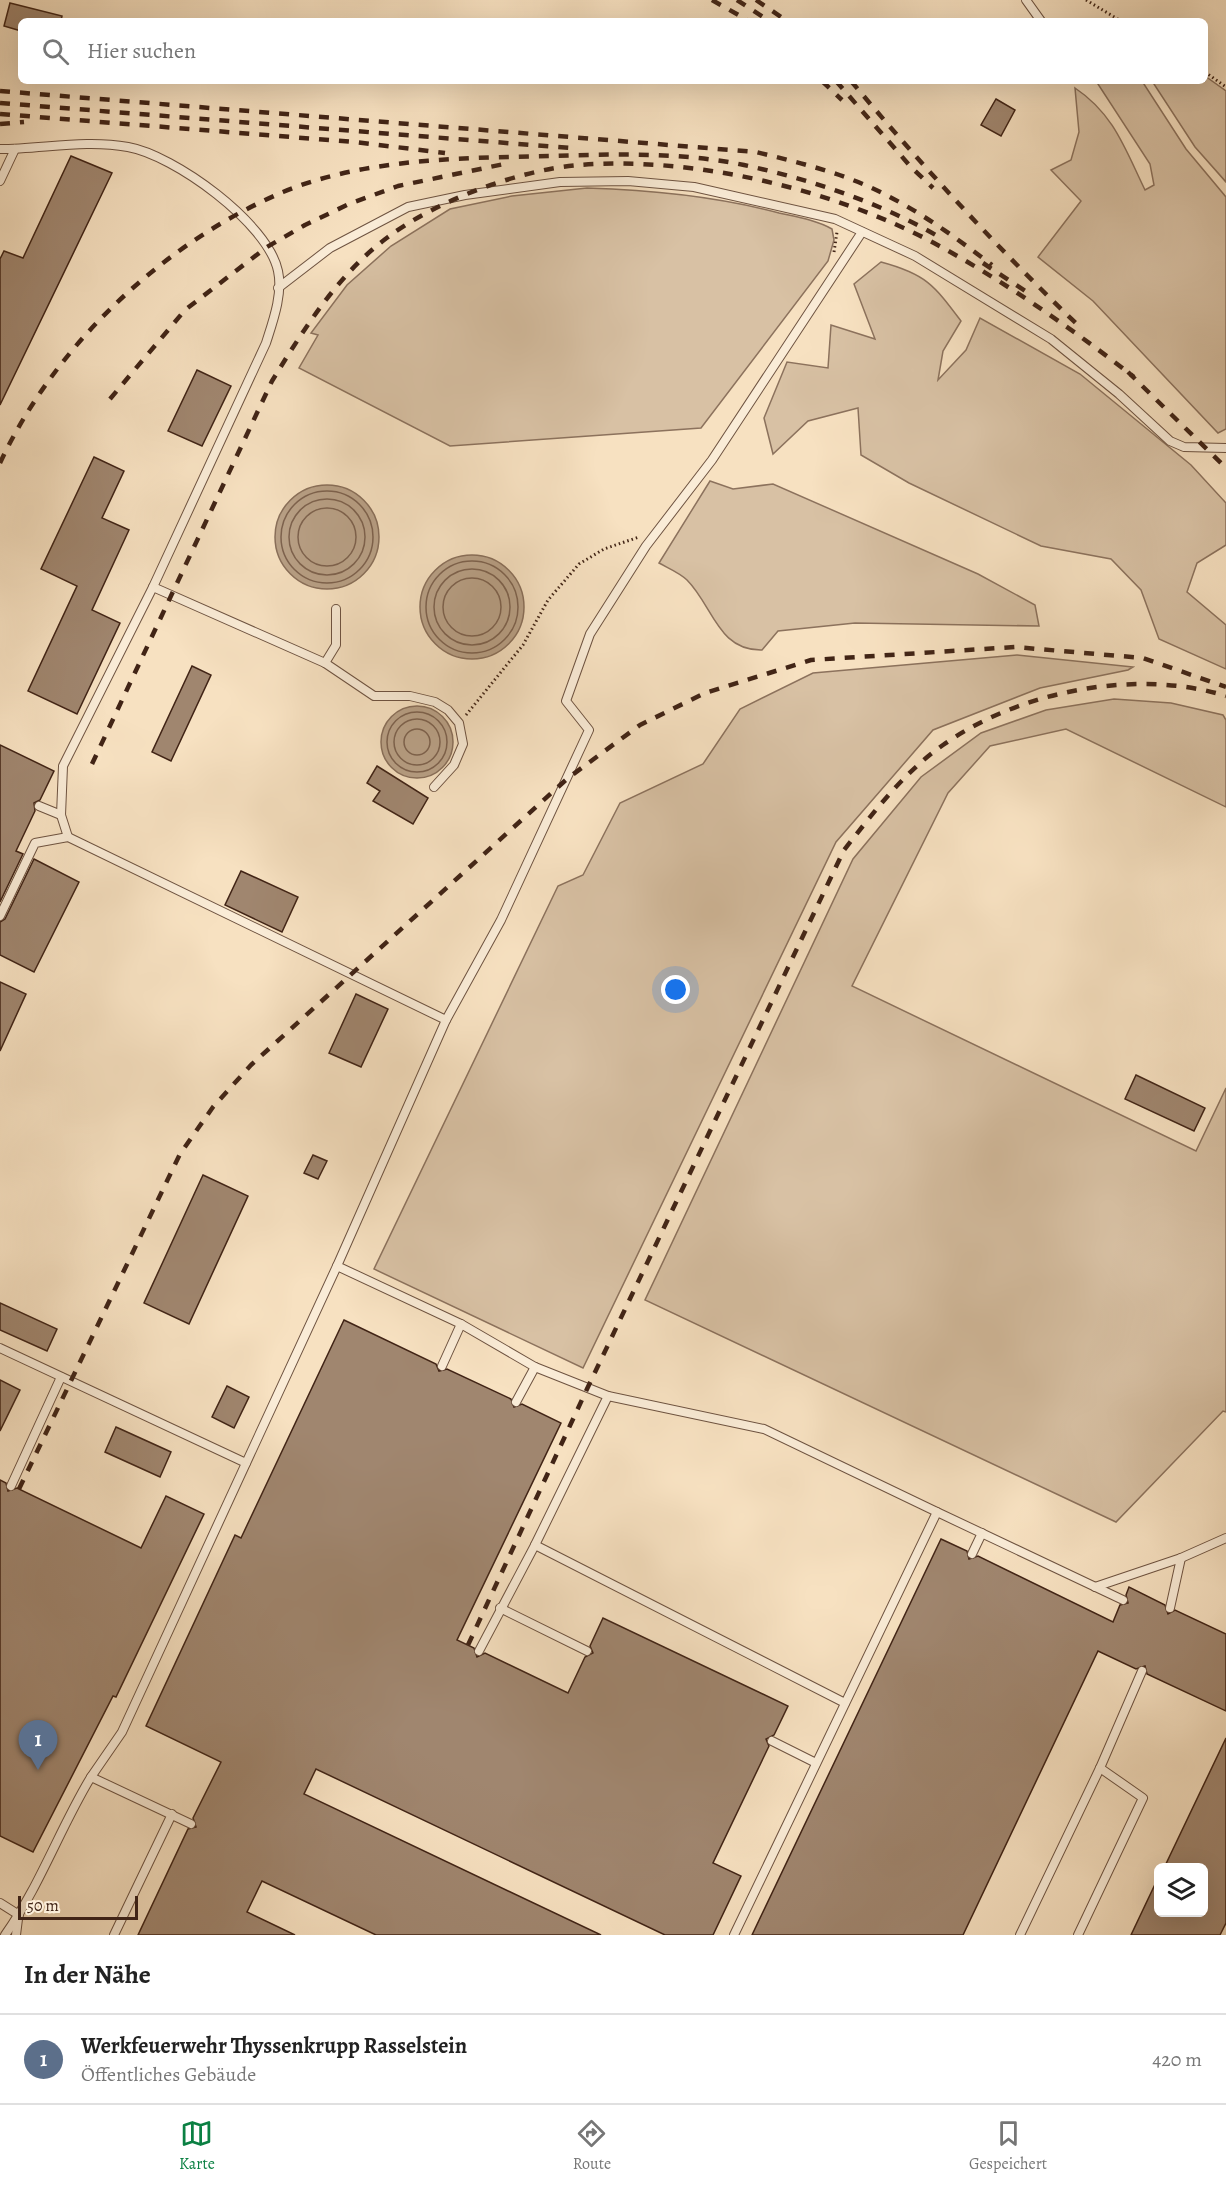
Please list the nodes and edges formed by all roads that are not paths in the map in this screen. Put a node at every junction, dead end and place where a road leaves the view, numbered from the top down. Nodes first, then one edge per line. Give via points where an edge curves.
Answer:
1 (1026, 0) edge
2 (1039, 18) edge
3 (0, 149) edge
4 (15, 149) junction
5 (0, 181) edge
6 (862, 232) junction
7 (278, 288) junction
8 (1226, 448) edge
9 (153, 587) junction
10 (336, 609) dead end
11 (325, 663) junction
12 (434, 787) dead end
13 (39, 806) dead end
14 (61, 815) junction
15 (68, 837) junction
16 (0, 916) edge
17 (446, 1020) junction
18 (337, 1266) junction
19 (461, 1324) junction
20 (0, 1348) edge
21 (442, 1366) dead end
22 (535, 1367) junction
23 (61, 1377) junction
24 (608, 1396) junction
25 (516, 1402) dead end
26 (246, 1463) junction
27 (11, 1486) dead end
28 (937, 1512) junction
29 (982, 1533) junction
30 (1226, 1538) edge
31 (535, 1545) junction
32 (972, 1554) dead end
33 (1181, 1558) junction
34 (1095, 1587) junction
35 (1123, 1600) dead end
36 (500, 1608) junction
37 (1170, 1608) dead end
38 (479, 1651) dead end
39 (587, 1651) dead end
40 (1142, 1671) dead end
41 (845, 1703) junction
42 (772, 1741) dead end
43 (816, 1763) junction
44 (1100, 1768) junction
45 (91, 1777) junction
46 (172, 1814) junction
47 (191, 1824) dead end
48 (0, 1903) edge
49 (19, 1915) junction
50 (5, 1935) edge
51 (15, 1935) edge
52 (114, 1935) edge
53 (734, 1935) edge
54 (1020, 1935) edge
55 (1078, 1935) edge

1 - 2 lane
3 - 4 lane
4 - 5 lane
4 - 7 lane via 94,142 130,147 169,160 238,213 273,258
6 - 7 lane via 839,221 694,187 628,181 560,182 408,207 330,248
6 - 8 lane via 915,256 1051,339 1170,441 1184,447
6 - 17 lane via 712,460 646,546 591,634 566,701 589,730 501,920
7 - 9 lane via 266,343
9 - 11 lane
9 - 14 lane via 63,766
10 - 11 lane via 336,645
11 - 12 lane via 374,696 410,696 435,702 448,710 459,723 463,744 454,765
13 - 14 lane
14 - 15 lane
15 - 16 lane via 35,843
15 - 17 lane
17 - 18 lane
18 - 19 lane
18 - 26 lane
19 - 21 lane
19 - 22 lane
20 - 23 lane
22 - 24 lane
22 - 25 lane
23 - 26 lane
23 - 27 lane
24 - 28 lane via 764,1429
24 - 31 lane
26 - 45 lane via 122,1732
28 - 29 lane
28 - 41 lane
29 - 32 lane
29 - 34 lane
30 - 33 lane
31 - 36 lane
31 - 41 lane
33 - 34 lane
33 - 37 lane
34 - 35 lane
36 - 38 lane
36 - 39 lane
40 - 44 lane
41 - 43 lane
42 - 43 lane
43 - 53 lane
44 - 54 lane
44 - 55 lane via 1143,1798
45 - 46 lane
45 - 49 lane
46 - 47 lane
46 - 52 lane
48 - 49 lane
49 - 50 lane
49 - 51 lane

